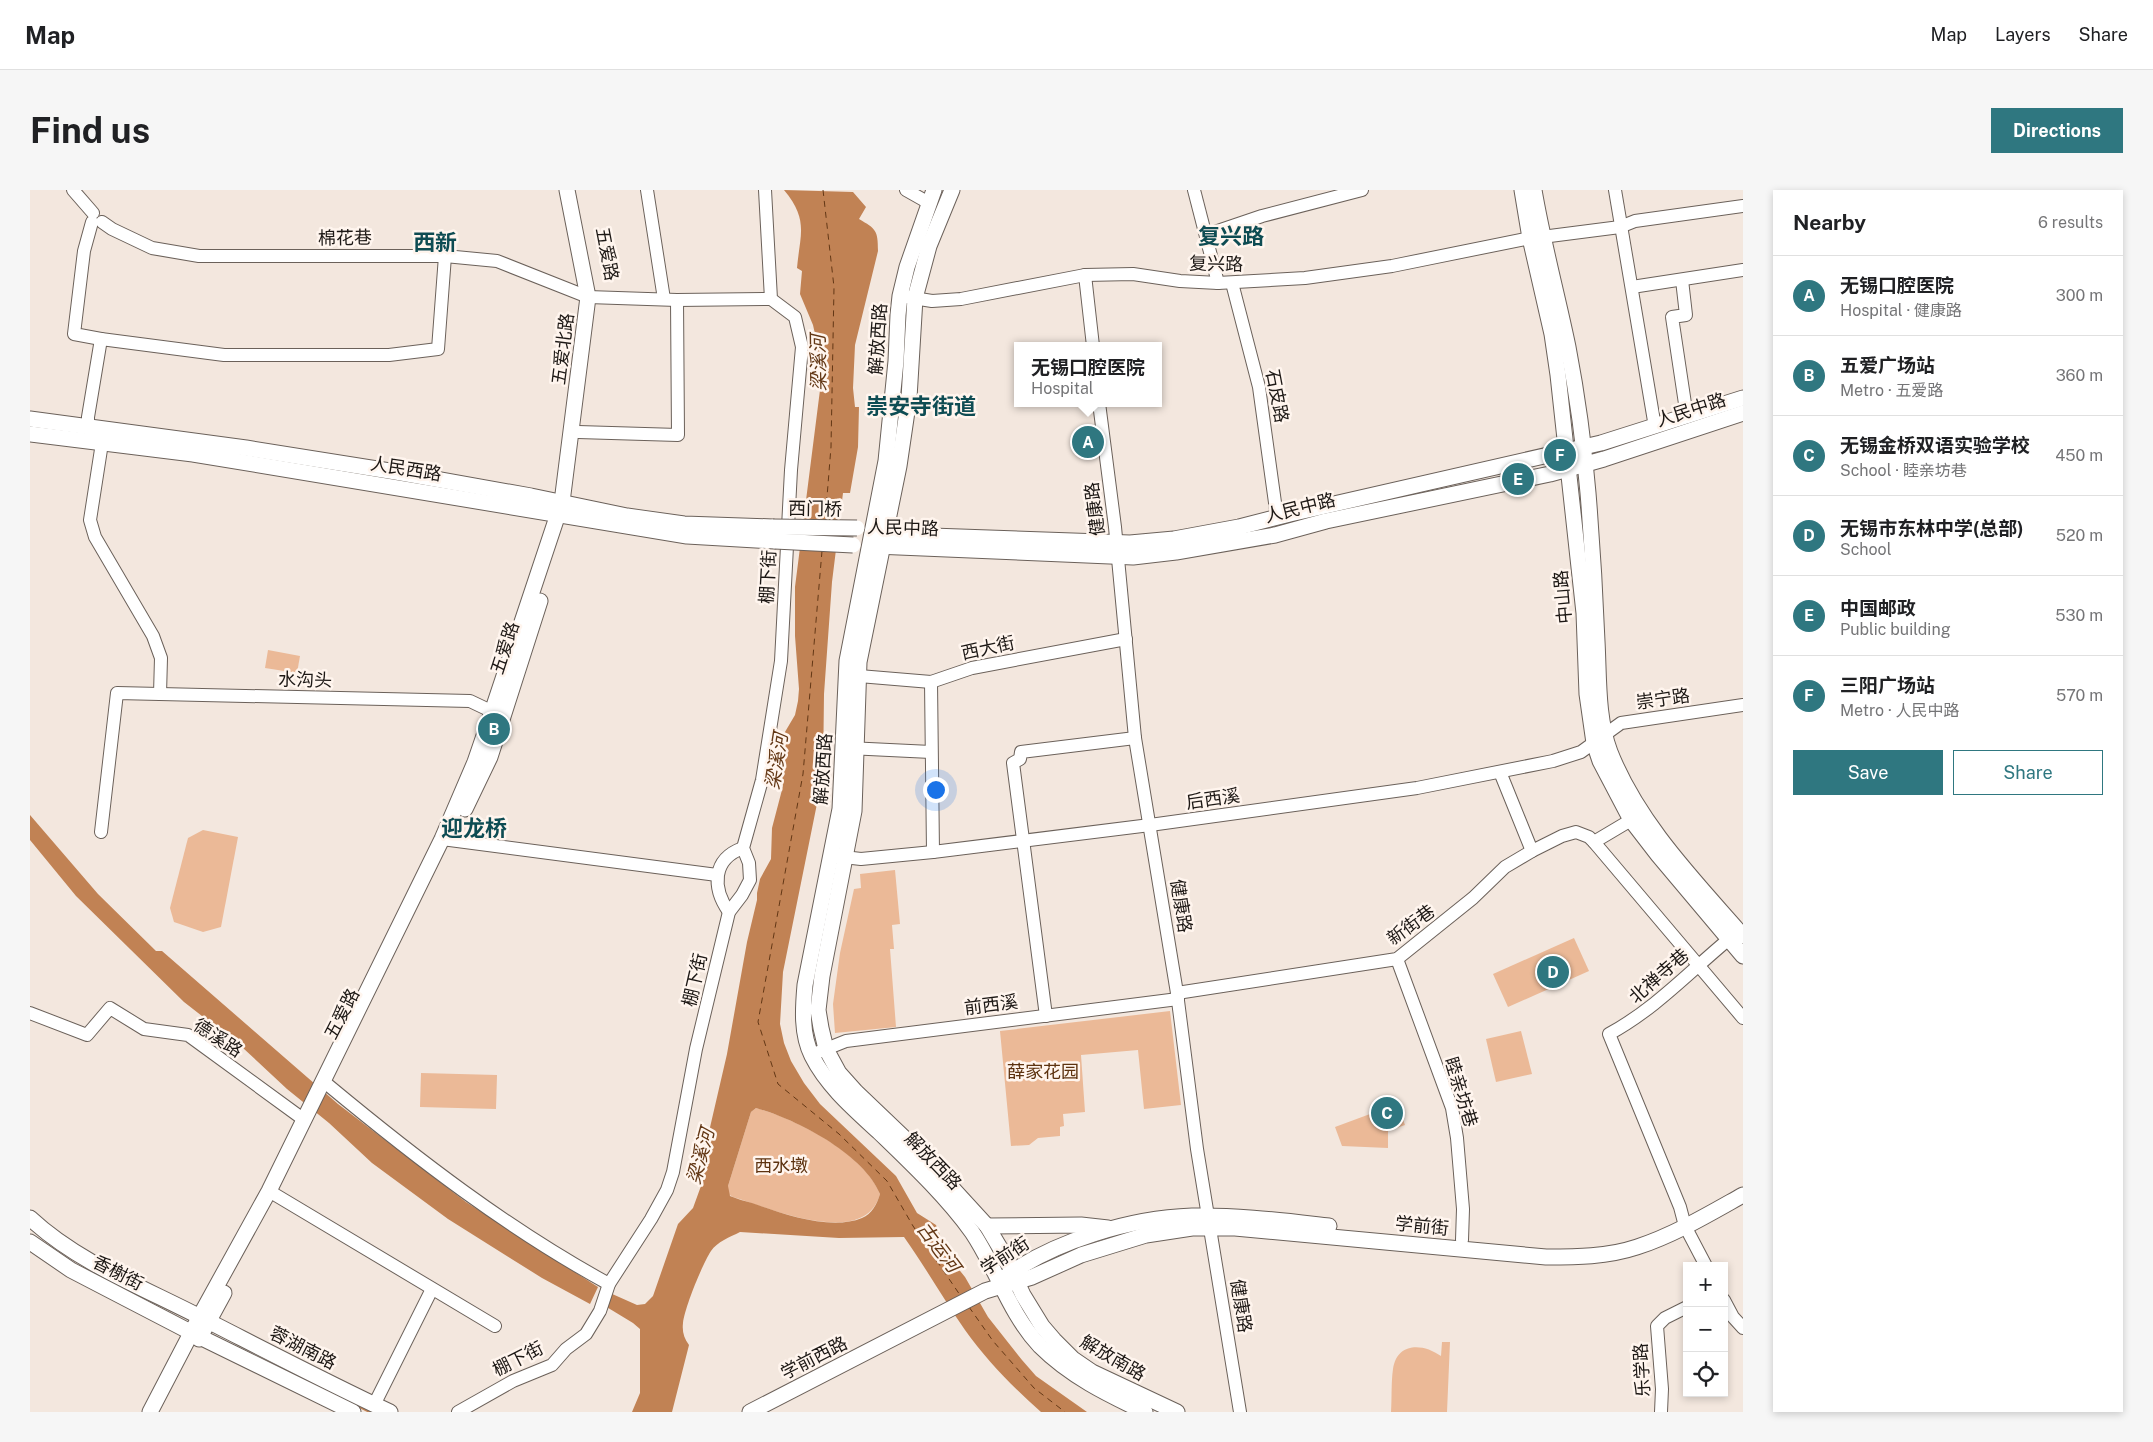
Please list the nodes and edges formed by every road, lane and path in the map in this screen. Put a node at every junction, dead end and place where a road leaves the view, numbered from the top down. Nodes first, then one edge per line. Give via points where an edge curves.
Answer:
1 (73, 190) edge
2 (567, 190) edge
3 (575, 190) edge
4 (646, 190) edge
5 (765, 190) edge
6 (906, 190) edge
7 (952, 190) edge
8 (1194, 190) edge
9 (1362, 190) edge
10 (1522, 190) edge
11 (1534, 190) edge
12 (1615, 190) edge
13 (932, 197) edge
14 (1743, 206) edge
15 (96, 218) junction
16 (1620, 227) junction
17 (1206, 235) junction
18 (1536, 238) junction
19 (445, 256) junction
20 (1743, 270) edge
21 (1085, 275) junction
22 (1682, 280) junction
23 (1218, 283) junction
24 (1232, 283) junction
25 (1632, 288) junction
26 (592, 297) junction
27 (908, 297) junction
28 (664, 299) junction
29 (771, 299) junction
30 (677, 300) junction
31 (101, 339) junction
32 (1093, 342) edge
33 (1743, 398) edge
34 (1099, 407) edge
35 (1743, 413) edge
36 (1687, 417) junction
37 (30, 420) edge
38 (1655, 427) junction
39 (88, 428) junction
40 (578, 432) junction
41 (30, 434) edge
42 (102, 443) junction
43 (1582, 448) junction
44 (1566, 451) junction
45 (1584, 464) junction
46 (1568, 469) junction
47 (564, 508) junction
48 (1277, 518) junction
49 (857, 528) joint
50 (774, 534) junction
51 (878, 538) junction
52 (854, 545) joint
53 (1117, 550) junction
54 (1126, 639) junction
55 (859, 676) junction
56 (931, 682) junction
57 (160, 694) junction
58 (1743, 705) edge
59 (491, 711) junction
60 (1135, 738) junction
61 (1600, 739) junction
62 (850, 748) junction
63 (931, 752) junction
64 (1500, 772) junction
65 (1631, 820) junction
66 (1150, 825) junction
67 (101, 832) dead end
68 (446, 839) junction
69 (1024, 841) junction
70 (1594, 842) junction
71 (743, 848) junction
72 (1532, 851) junction
73 (933, 852) junction
74 (839, 856) junction
75 (716, 876) junction
76 (729, 912) junction
77 (1739, 934) edge
78 (1743, 956) edge
79 (1397, 959) junction
80 (1698, 965) junction
81 (1178, 996) junction
82 (30, 1013) edge
83 (1046, 1016) junction
84 (1743, 1018) edge
85 (826, 1049) junction
86 (812, 1055) junction
87 (325, 1082) junction
88 (308, 1115) junction
89 (1743, 1184) edge
90 (272, 1193) junction
91 (1743, 1195) edge
92 (30, 1218) edge
93 (1210, 1222) junction
94 (1684, 1222) junction
95 (987, 1226) junction
96 (1112, 1229) junction
97 (1462, 1240) junction
98 (30, 1242) edge
99 (1704, 1262) edge
100 (1014, 1276) junction
101 (609, 1284) junction
102 (1000, 1284) junction
103 (432, 1289) junction
104 (1728, 1307) edge
105 (1683, 1309) edge
106 (204, 1319) junction
107 (495, 1326) dead end
108 (1743, 1328) edge
109 (196, 1335) junction
110 (895, 1337) joint
111 (374, 1405) junction
112 (150, 1412) edge
113 (162, 1412) edge
114 (353, 1412) edge
115 (390, 1412) edge
116 (458, 1412) edge
117 (750, 1412) edge
118 (1145, 1412) edge
119 (1177, 1412) edge
120 (1240, 1412) edge
121 (1661, 1412) edge

1 - 15 street, 棉花巷
2 - 26 main road, 五爱北路
3 - 26 main road, 五爱路
4 - 28 street
5 - 29 street
6 - 13 street
7 - 27 main road, 解放西路
8 - 17 street
9 - 17 street via 1262,216
10 - 18 main road, 中山路
11 - 18 main road, 中山路
12 - 16 street
13 - 27 main road, 解放西路 via 907,267
14 - 16 street, 复兴路 via 1635,221
15 - 19 street, 棉花巷 via 152,248 199,256
15 - 31 street via 84,251 74,334
16 - 18 street, 复兴路
16 - 25 street
17 - 23 street
18 - 24 street, 复兴路 via 1392,266 1305,278
18 - 43 main road, 中山路 via 1568,348
18 - 44 main road, 中山路
19 - 26 street, 棉花巷 via 496,262
19 - 31 street via 438,349 389,355 224,355
20 - 22 street
21 - 23 street, 复兴路 via 1133,274
21 - 27 street, 复兴路 via 961,299 932,301
21 - 32 street
22 - 25 street
22 - 36 street via 1686,315 1672,317
23 - 24 street, 复兴路
24 - 48 street, 石皮路 via 1259,387
25 - 38 street
26 - 28 street, 棉花巷
26 - 40 main road, 五爱路
26 - 47 main road, 五爱北路
27 - 51 main road, 解放西路 via 909,398 899,466
28 - 30 street, 棉花巷
29 - 30 street, 棉花巷
29 - 71 street, 棚下街 via 794,317 802,347 791,470 781,661 762,780
30 - 40 street via 678,436
31 - 39 street
33 - 36 main road, 人民中路
34 - 53 street, 健康路
35 - 45 main road, 人民中路
36 - 38 main road, 人民中路
37 - 39 main road, 人民西路
38 - 43 main road, 人民中路
39 - 47 main road, 人民西路 via 246,448 396,472
40 - 47 main road, 五爱路
41 - 42 main road, 人民西路
42 - 47 main road, 人民西路
42 - 57 street via 90,520 95,537 153,636 161,658
43 - 44 main road, 人民中路
43 - 45 main road, 中山路
44 - 46 main road, 中山路
44 - 48 main road, 人民中路
45 - 46 main road, 人民中路
45 - 61 main road, 中山路 via 1593,566
46 - 53 main road, 人民中路 via 1275,535 1134,557
46 - 61 main road, 中山路 via 1584,613 1587,694
47 - 50 main road, 人民西路
47 - 59 main road, 五爱路
47 - 68 main road, 五爱路 via 490,757
48 - 53 main road, 人民中路 via 1174,539 1130,544
49 - 50 main road, 西门桥, bridge
49 - 51 main road, 人民中路
50 - 52 main road, 西门桥, bridge
51 - 52 main road, 人民中路
51 - 53 main road, 人民中路 via 903,535
51 - 55 main road, 解放西路
51 - 62 main road, 解放西路 via 847,661
53 - 54 street, 健康路
54 - 56 street, 西大街 via 972,668
54 - 60 street, 健康路
55 - 56 street, 西大街
55 - 62 main road, 解放西路
56 - 63 street
57 - 59 street, 水沟头 via 470,701
57 - 67 street, 水沟头 via 117,693
58 - 61 street, 崇宁路 via 1621,723
59 - 68 main road, 五爱路
60 - 66 street, 健康路
60 - 69 street via 1022,752 1020,759 1013,763
61 - 64 street, 后西溪 via 1581,752
61 - 65 main road, 中山路 via 1600,761
61 - 77 main road, 中山路 via 1642,814
62 - 63 street
62 - 74 main road, 解放西路 via 840,809
63 - 73 street
64 - 66 street, 后西溪 via 1342,800
64 - 72 street
65 - 70 street
65 - 77 main road, 中山路 via 1658,855
66 - 69 street, 后西溪
66 - 81 street, 健康路
68 - 75 street
68 - 87 main road, 五爱路
69 - 73 street, 后西溪
69 - 83 street
70 - 72 street, 新街巷 via 1576,832
70 - 80 street
71 - 75 street via 726,859
71 - 76 street, 棚下街 via 749,863 750,880
72 - 79 street, 新街巷 via 1505,868
73 - 74 street, 后西溪 via 861,859
74 - 85 main road, 解放西路 via 818,1010
74 - 86 main road, 解放西路 via 821,898 804,992 804,1032
75 - 76 street via 716,886
76 - 101 street, 棚下街 via 696,1049 673,1172 651,1219
77 - 78 main road, 中山路
77 - 80 street, 北禅寺巷
79 - 81 street, 新街巷
79 - 97 street, 睦亲坊巷 via 1452,1108 1463,1209
80 - 84 street
80 - 94 street, 北禅寺巷 via 1654,1006 1609,1034
81 - 83 street, 前西溪
81 - 93 street, 健康路 via 1197,1149
82 - 88 street, 德溪路 via 87,1035 110,1008 144,1029 188,1035
83 - 85 street, 前西溪 via 846,1041
85 - 86 street, 前西溪
85 - 95 main road, 解放西路 via 839,1073 856,1092 922,1154
86 - 102 main road, 解放西路 via 828,1081 912,1164 972,1232
87 - 88 main road, 五爱路
87 - 101 street via 444,1178 560,1257
88 - 90 main road
89 - 94 main road, 学前街
90 - 103 street
90 - 106 main road
91 - 94 main road, 学前街
92 - 106 main road, 蓉湖南路 via 69,1248
93 - 94 main road, 学前街 via 1235,1228 1546,1257 1580,1257 1635,1248
93 - 96 main road, 学前街 via 1190,1216
93 - 97 main road, 学前街 via 1289,1222
93 - 100 main road, 学前街 via 1146,1235
93 - 120 street, 健康路
94 - 97 main road, 学前街 via 1631,1241 1581,1249
94 - 99 street
95 - 96 main road via 1081,1225
95 - 100 main road, 解放西路
96 - 100 main road, 学前街 via 1024,1262
98 - 109 main road, 香榭街 via 71,1270
100 - 102 main road, 学前街
100 - 119 main road, 解放南路 via 1042,1326 1074,1359 1092,1372
101 - 116 street, 棚下街 via 600,1311 586,1334 552,1365 512,1381
102 - 110 main road, 学前街
102 - 118 main road, 解放南路 via 1026,1328 1065,1368
103 - 107 street
103 - 111 street
104 - 108 street
105 - 121 street, 乐学路 via 1657,1326
106 - 109 main road
106 - 111 main road, 蓉湖南路
109 - 112 main road
109 - 113 main road
109 - 114 main road, 蓉湖南路
110 - 117 main road, 学前西路
111 - 115 main road, 蓉湖南路

